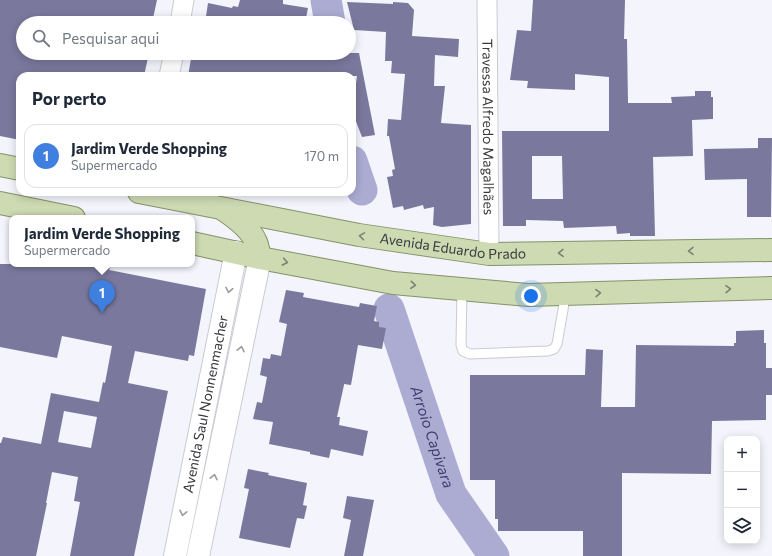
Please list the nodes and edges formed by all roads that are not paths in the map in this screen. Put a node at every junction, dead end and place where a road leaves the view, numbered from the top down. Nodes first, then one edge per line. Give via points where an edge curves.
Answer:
1 (184, 0) edge
2 (487, 0) edge
3 (181, 16) edge
4 (173, 60) edge
5 (171, 72) edge
6 (0, 165) edge
7 (16, 168) edge
8 (164, 196) edge
9 (0, 203) edge
10 (219, 207) junction
11 (59, 215) edge
12 (195, 243) edge
13 (772, 250) edge
14 (236, 252) junction
15 (489, 254) junction
16 (260, 258) junction
17 (772, 288) edge
18 (462, 289) junction
19 (564, 294) junction
20 (208, 395) junction
21 (230, 400) junction
22 (199, 438) junction
23 (221, 443) junction
24 (174, 556) edge
25 (198, 556) edge

1 - 3 street
2 - 15 street, Travessa Alfredo Magalhães
4 - 5 street
6 - 7 main road
8 - 10 main road, Avenida Eduardo Prado
9 - 11 main road
15 -> 10 main road, Avenida Eduardo Prado via 359,236
10 - 16 main road via 239,220 248,230 256,242
12 - 14 main road
13 -> 15 main road, Avenida Eduardo Prado
14 - 16 main road
14 -> 20 street, Avenida Saul Nonnenmacher
16 -> 18 main road via 393,283
21 -> 16 street, Avenida Saul Nonnenmacher
19 -> 17 main road
18 - 19 main road via 528,295
18 - 19 lane via 461,345 464,351 470,354 554,349 557,344
20 - 21 street
20 - 22 street, Avenida Saul Nonnenmacher
21 - 23 street, Avenida Saul Nonnenmacher
22 - 23 street
22 -> 24 street, Avenida Saul Nonnenmacher
25 -> 23 street, Avenida Saul Nonnenmacher

